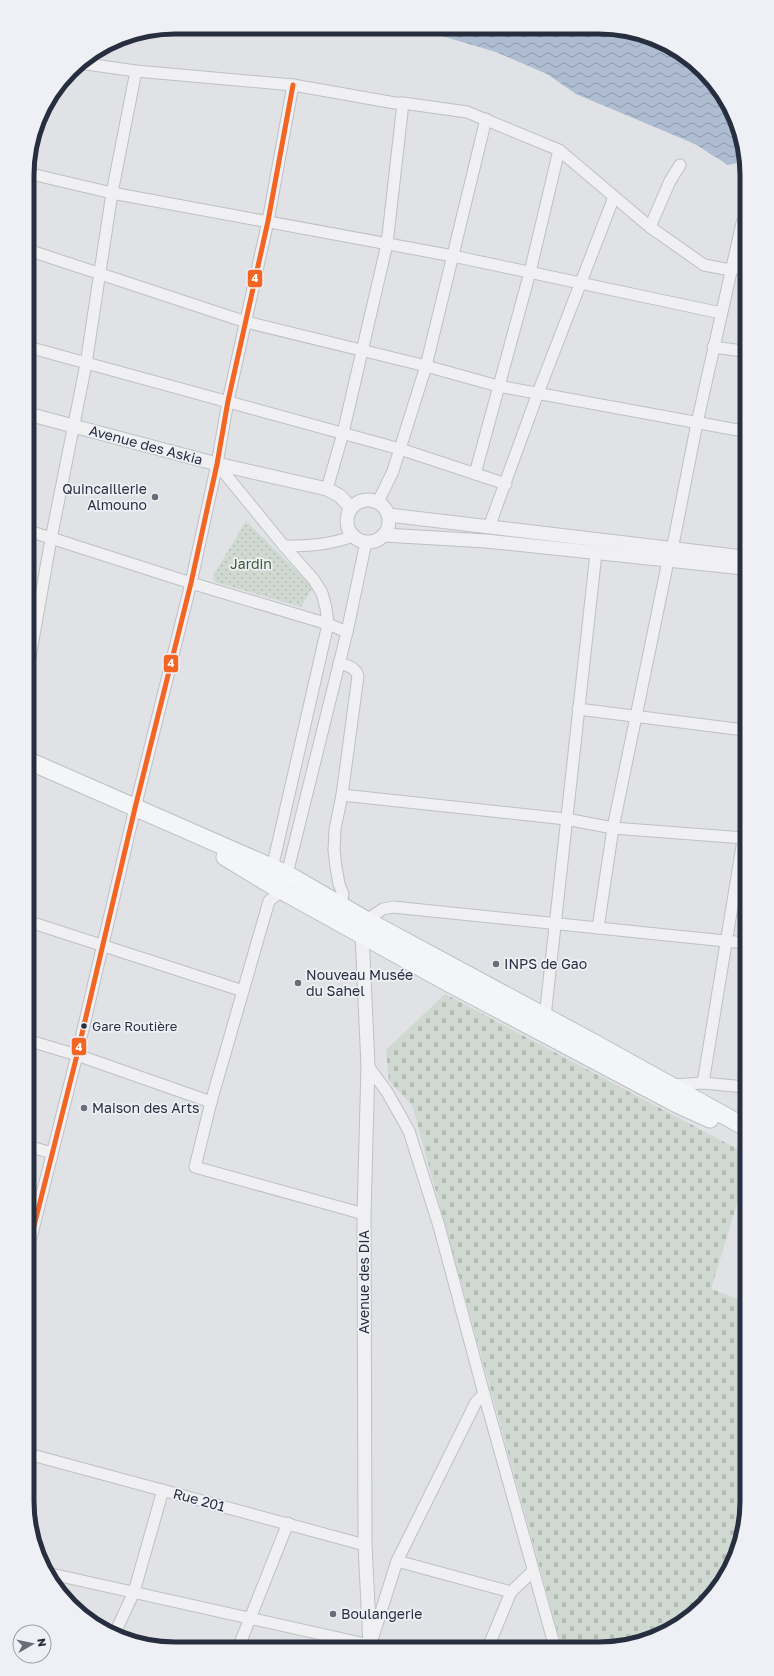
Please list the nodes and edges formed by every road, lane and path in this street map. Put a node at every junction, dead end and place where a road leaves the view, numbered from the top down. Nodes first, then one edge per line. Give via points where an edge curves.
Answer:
1 (88, 64) edge
2 (136, 71) junction
3 (293, 86) junction
4 (403, 103) junction
5 (486, 119) junction
6 (559, 150) junction
7 (680, 165) dead end
8 (34, 175) edge
9 (112, 193) junction
10 (614, 197) junction
11 (268, 221) junction
12 (650, 228) junction
13 (740, 232) edge
14 (387, 244) junction
15 (34, 252) edge
16 (453, 256) junction
17 (740, 267) edge
18 (731, 270) junction
19 (99, 272) junction
20 (530, 272) junction
21 (580, 283) junction
22 (721, 313) junction
23 (246, 322) junction
24 (713, 347) junction
25 (34, 349) edge
26 (363, 351) junction
27 (740, 351) edge
28 (86, 364) junction
29 (426, 366) junction
30 (498, 386) junction
31 (538, 393) junction
32 (228, 401) junction
33 (34, 415) edge
34 (697, 423) junction
35 (74, 425) junction
36 (740, 430) edge
37 (344, 433) junction
38 (400, 449) junction
39 (217, 464) junction
40 (475, 474) junction
41 (506, 484) junction
42 (327, 489) junction
43 (378, 502) junction
44 (351, 508) junction
45 (389, 515) junction
46 (489, 527) junction
47 (34, 533) edge
48 (384, 535) junction
49 (353, 536) junction
50 (51, 540) junction
51 (366, 542) junction
52 (284, 546) junction
53 (596, 553) junction
54 (670, 555) junction
55 (740, 557) edge
56 (740, 567) edge
57 (191, 583) junction
58 (328, 624) junction
59 (347, 632) junction
60 (34, 635) edge
61 (340, 663) junction
62 (578, 708) junction
63 (636, 715) junction
64 (740, 729) edge
65 (34, 763) edge
66 (342, 795) junction
67 (135, 808) junction
68 (566, 819) junction
69 (613, 828) junction
70 (740, 837) edge
71 (740, 862) edge
72 (277, 879) junction
73 (341, 904) junction
74 (34, 923) edge
75 (555, 924) junction
76 (364, 927) junction
77 (598, 928) junction
78 (727, 942) junction
79 (740, 943) edge
80 (103, 946) junction
81 (243, 991) junction
82 (545, 1017) junction
83 (34, 1042) edge
84 (77, 1055) junction
85 (368, 1066) junction
86 (703, 1083) junction
87 (669, 1085) junction
88 (740, 1086) edge
89 (211, 1102) junction
90 (740, 1124) edge
91 (740, 1133) edge
92 (34, 1148) edge
93 (52, 1153) junction
94 (364, 1214) junction
95 (34, 1226) edge
96 (484, 1394) junction
97 (34, 1456) edge
98 (163, 1490) junction
99 (288, 1524) junction
100 (365, 1545) junction
101 (397, 1561) junction
102 (533, 1571) junction
103 (55, 1575) edge
104 (134, 1592) junction
105 (511, 1592) junction
106 (251, 1618) junction
107 (117, 1629) edge
108 (241, 1642) edge
109 (357, 1642) edge
110 (370, 1642) edge
111 (371, 1642) edge
112 (490, 1642) edge
113 (553, 1642) edge

1 - 2 street
2 - 3 street
2 - 9 street
3 - 4 street
3 - 11 street
4 - 5 street via 467,112
4 - 14 street
5 - 6 street
5 - 16 street
6 - 10 street
6 - 20 street
7 - 12 street via 670,181
8 - 9 street
9 - 11 street
9 - 19 street
10 - 12 street
10 - 21 street
11 - 14 street
11 - 23 street
12 - 18 street via 704,266
13 - 18 street
14 - 16 street
14 - 26 street
15 - 19 street
16 - 20 street
16 - 29 street
17 - 18 street
18 - 22 street
19 - 23 street
19 - 28 street
20 - 21 street
20 - 30 street
21 - 22 street
21 - 31 street
22 - 24 street
23 - 26 street
23 - 32 street
24 - 27 street
24 - 34 street
25 - 28 street
26 - 29 street
26 - 37 street
28 - 32 street
28 - 35 street
29 - 30 street
29 - 38 street
30 - 31 street
30 - 40 street
31 - 34 street
31 - 41 street
32 - 37 street
32 - 39 street
33 - 35 street, Avenue des Askia
34 - 36 street
34 - 54 street
35 - 39 street, Avenue des Askia
35 - 50 street
37 - 38 street
37 - 42 street
38 - 40 street
38 - 43 street
39 - 42 street, Avenue des Askia
39 - 52 street
39 - 57 street
40 - 41 street
41 - 46 street
42 - 44 street, Avenue des Askia via 340,496
43 - 44 street via 371,499 363,500
43 - 45 street
44 - 49 street via 347,522
45 - 46 street
45 - 48 street via 388,529
46 - 54 street
47 - 50 street
48 - 51 street
48 - 53 street via 486,541
49 - 51 street
49 - 52 street via 315,546
50 - 57 street
50 - 60 street
51 - 59 street
52 - 58 street via 318,587 326,608
53 - 54 street
53 - 62 street
54 - 55 street
54 - 56 street
54 - 63 street
57 - 58 street
57 - 67 street
58 - 59 street
58 - 72 street
59 - 61 street
61 - 66 street via 352,667 358,676
61 - 72 street
62 - 63 street
62 - 68 street
63 - 64 street
63 - 69 street
65 - 67 main road
66 - 68 street
66 - 73 street via 335,829 334,850 343,894
67 - 72 main road
67 - 80 street
68 - 69 street
68 - 75 street
69 - 70 street
69 - 77 street
71 - 78 street
72 - 73 main road
72 - 76 main road
72 - 81 street
73 - 76 main road
74 - 80 street
75 - 76 street via 393,907 383,909
75 - 77 street
75 - 82 street
76 - 82 main road
76 - 85 street, Avenue des DIA
76 - 91 main road via 445,981 670,1100
77 - 78 street
78 - 79 street
78 - 86 street
80 - 81 street
80 - 84 street
81 - 89 street
82 - 87 main road
83 - 84 street
84 - 89 street
84 - 93 street
85 - 94 street, Avenue des DIA
85 - 96 street via 387,1092 409,1131 439,1226
86 - 87 street
86 - 88 street
87 - 90 main road
89 - 94 street via 195,1167
92 - 93 street
93 - 95 street
94 - 100 street, Avenue des DIA
96 - 101 street via 476,1402
96 - 102 street
97 - 98 street, Rue 201
98 - 99 street, Rue 201
98 - 104 street
99 - 100 street, Rue 201
99 - 106 street
100 - 110 street, Avenue des DIA
101 - 105 street
101 - 111 street
102 - 105 street
102 - 113 street
103 - 104 street
104 - 106 street
104 - 107 street
105 - 112 street
106 - 108 street
106 - 109 street

